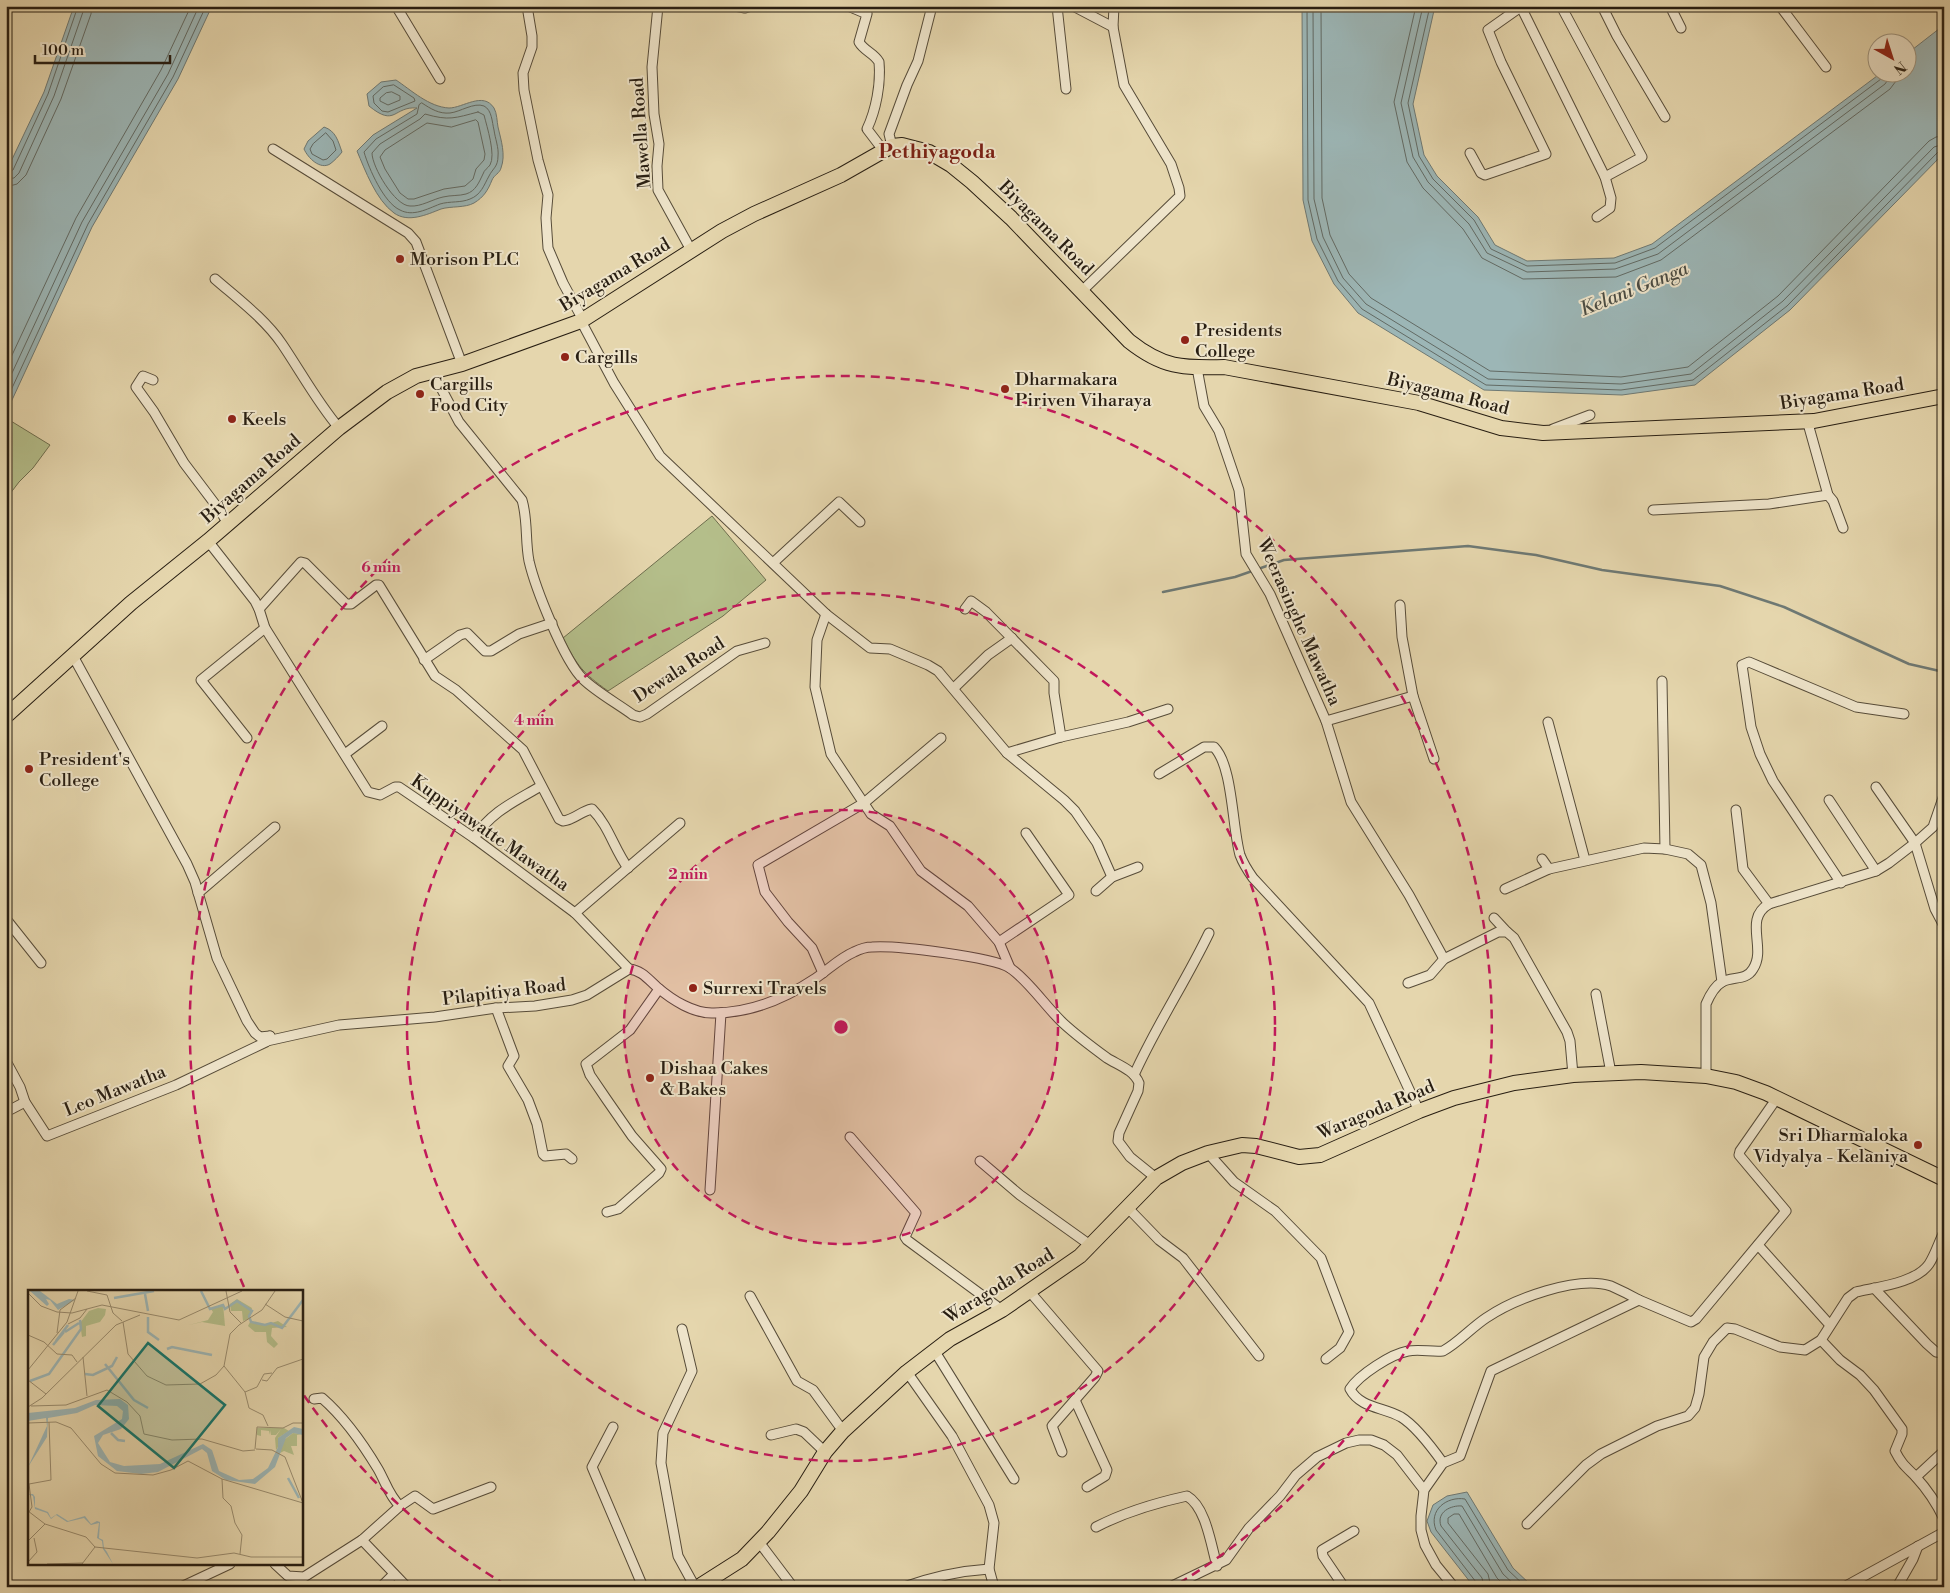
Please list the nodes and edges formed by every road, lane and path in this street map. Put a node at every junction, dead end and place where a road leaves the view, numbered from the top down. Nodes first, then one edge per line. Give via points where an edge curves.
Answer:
1 (396, 6) edge
2 (527, 6) edge
3 (658, 6) edge
4 (735, 6) edge
5 (751, 6) edge
6 (848, 6) edge
7 (932, 6) edge
8 (1057, 6) edge
9 (1073, 6) edge
10 (1114, 6) edge
11 (1561, 6) edge
12 (1602, 6) edge
13 (1670, 6) edge
14 (1780, 6) edge
15 (1521, 7) edge
16 (1113, 27) junction
17 (1681, 28) dead end
18 (1826, 67) dead end
19 (440, 79) dead end
20 (1066, 88) dead end
21 (1666, 117) dead end
22 (888, 148) junction
23 (273, 149) dead end
24 (1470, 153) dead end
25 (1604, 177) junction
26 (1597, 217) dead end
27 (691, 250) junction
28 (216, 279) dead end
29 (1083, 290) junction
30 (582, 321) junction
31 (462, 364) junction
32 (1197, 368) junction
33 (432, 371) junction
34 (153, 380) dead end
35 (1944, 396) edge
36 (1590, 416) dead end
37 (1807, 420) junction
38 (338, 428) junction
39 (1543, 433) junction
40 (1828, 494) junction
41 (1653, 510) dead end
42 (860, 522) dead end
43 (228, 524) junction
44 (1843, 528) dead end
45 (208, 542) junction
46 (773, 564) junction
47 (1400, 604) dead end
48 (965, 608) dead end
49 (259, 609) junction
50 (826, 614) junction
51 (552, 623) junction
52 (264, 628) junction
53 (1012, 638) junction
54 (765, 643) dead end
55 (74, 656) junction
56 (424, 660) junction
57 (1662, 681) dead end
58 (954, 688) junction
59 (1413, 696) junction
60 (1168, 709) dead end
61 (1904, 714) dead end
62 (6, 716) edge
63 (1326, 721) junction
64 (1548, 722) dead end
65 (382, 726) dead end
66 (1061, 737) junction
67 (247, 738) dead end
68 (941, 738) dead end
69 (1007, 753) junction
70 (345, 754) junction
71 (1434, 760) dead end
72 (1159, 774) dead end
73 (541, 786) junction
74 (1876, 787) dead end
75 (1944, 796) edge
76 (1830, 800) dead end
77 (864, 803) junction
78 (1736, 810) dead end
79 (680, 824) dead end
80 (275, 827) dead end
81 (1026, 833) dead end
82 (474, 838) junction
83 (1916, 843) junction
84 (1665, 849) junction
85 (1542, 859) dead end
86 (1585, 860) junction
87 (1138, 867) dead end
88 (628, 868) junction
89 (1549, 869) junction
90 (1876, 871) junction
91 (1112, 877) junction
92 (1841, 883) junction
93 (1505, 889) dead end
94 (1096, 891) dead end
95 (198, 893) junction
96 (1769, 904) junction
97 (575, 912) junction
98 (1494, 918) dead end
99 (6, 919) edge
100 (1944, 926) edge
101 (1507, 932) junction
102 (1209, 933) dead end
103 (999, 942) junction
104 (1444, 959) junction
105 (41, 963) dead end
106 (1010, 968) junction
107 (629, 969) junction
108 (823, 973) junction
109 (1722, 982) junction
110 (1408, 983) dead end
111 (659, 988) junction
112 (1596, 994) dead end
113 (496, 1008) junction
114 (721, 1013) junction
115 (270, 1036) junction
116 (6, 1061) edge
117 (1611, 1073) junction
118 (1134, 1075) junction
119 (1573, 1075) junction
120 (1706, 1076) junction
121 (1777, 1098) junction
122 (25, 1102) junction
123 (1419, 1111) junction
124 (6, 1112) edge
125 (850, 1137) dead end
126 (1208, 1153) junction
127 (572, 1159) dead end
128 (980, 1161) dead end
129 (1156, 1178) junction
130 (1944, 1179) edge
131 (710, 1190) dead end
132 (1127, 1208) junction
133 (607, 1212) dead end
134 (1944, 1232) edge
135 (1090, 1245) junction
136 (1758, 1245) junction
137 (1874, 1288) junction
138 (1030, 1292) junction
139 (750, 1296) dead end
140 (1639, 1300) junction
141 (1002, 1310) junction
142 (1830, 1325) junction
143 (682, 1328) dead end
144 (1821, 1340) junction
145 (934, 1350) junction
146 (1944, 1353) edge
147 (1259, 1356) dead end
148 (1326, 1359) dead end
149 (907, 1372) junction
150 (314, 1399) dead end
151 (1075, 1400) junction
152 (612, 1427) dead end
153 (843, 1431) junction
154 (772, 1435) dead end
155 (1944, 1451) edge
156 (825, 1452) junction
157 (1062, 1452) dead end
158 (1444, 1464) junction
159 (1916, 1477) junction
160 (1014, 1479) dead end
161 (1087, 1486) dead end
162 (491, 1487) dead end
163 (1424, 1490) junction
164 (400, 1506) junction
165 (1944, 1519) edge
166 (1527, 1524) dead end
167 (1096, 1526) dead end
168 (1354, 1531) dead end
169 (1944, 1532) edge
170 (362, 1540) junction
171 (759, 1542) junction
172 (1918, 1546) junction
173 (226, 1566) edge
174 (277, 1566) edge
175 (1217, 1566) junction
176 (989, 1569) junction
177 (394, 1574) junction
178 (304, 1577) junction
179 (1899, 1586) edge
180 (180, 1587) edge
181 (307, 1587) edge
182 (381, 1587) edge
183 (407, 1587) edge
184 (643, 1587) edge
185 (696, 1587) edge
186 (793, 1587) edge
187 (904, 1587) edge
188 (994, 1587) edge
189 (1170, 1587) edge
190 (1344, 1587) edge
191 (1454, 1587) edge
192 (1844, 1587) edge

1 - 19 street
2 - 30 street via 532,47 522,73 548,195 548,248
3 - 27 street, Mawella Road via 652,67 659,144 658,190
4 - 5 street
6 - 22 street via 866,14 859,42 879,62 876,103 866,128
7 - 22 street via 918,61 889,134
8 - 20 street
9 - 16 street
10 - 16 street
11 - 25 street via 1642,158
12 - 21 street
13 - 17 street
14 - 18 street
15 - 24 street via 1488,30 1546,154 1485,175
15 - 25 street
16 - 29 street via 1124,85 1171,164 1180,196
22 - 27 main road, Biyagama Road via 841,175 754,214
22 - 29 main road, Biyagama Road via 902,144 951,165 991,198
23 - 31 street via 408,232 416,242
25 - 26 street via 1611,198 1610,208
27 - 30 main road, Biyagama Road
28 - 38 street via 281,343
29 - 32 main road, Biyagama Road via 1146,354 1177,366
30 - 31 main road, Biyagama Road
30 - 46 street via 614,383 660,456
31 - 33 main road, Biyagama Road
32 - 39 main road, Biyagama Road via 1224,367 1420,403 1501,428
32 - 63 street, Weerasinghe Mawatha via 1204,406 1219,431 1239,490 1246,554 1270,594
33 - 38 main road, Biyagama Road via 402,383
33 - 51 street, Dewala Road via 459,422 522,500 529,560
34 - 43 street via 143,376 136,387 184,463
35 - 37 main road, Biyagama Road
36 - 39 street
37 - 39 main road, Biyagama Road
37 - 40 street
38 - 43 main road, Biyagama Road
40 - 41 street via 1769,504
40 - 44 street
42 - 46 street via 839,502
43 - 45 main road, Biyagama Road
45 - 49 street, Kuppiyawatte Mawatha
45 - 55 main road, Biyagama Road via 131,603
46 - 50 street
47 - 59 street via 1402,637
48 - 53 street via 971,601
49 - 52 street, Kuppiyawatte Mawatha
49 - 56 street via 301,562 346,604 351,604 376,584
50 - 58 street via 870,648 890,649 928,664
50 - 77 street via 816,640 815,687 831,754
51 - 54 street, Dewala Road via 569,660 583,679 640,717 737,651
51 - 56 street via 519,634 491,651 485,651 467,633 460,635
52 - 67 street via 202,678
52 - 70 street, Kuppiyawatte Mawatha
53 - 58 street
53 - 66 street via 1054,681
55 - 62 main road, Biyagama Road
55 - 95 street, Pilapitiya Road via 178,846
56 - 73 street via 435,676 456,690 523,750
57 - 84 street
58 - 69 street
59 - 63 street
59 - 71 street
60 - 66 street
61 - 92 street via 1856,707 1749,662 1742,664 1751,727 1760,754 1773,781
63 - 104 street, Weerasinghe Mawatha via 1351,802 1410,896
64 - 86 street
65 - 70 street
66 - 69 street
68 - 77 street
69 - 91 street via 1075,811 1097,843
70 - 82 street, Kuppiyawatte Mawatha via 368,792 376,796 399,787
72 - 123 street via 1204,746 1214,747 1220,753 1237,840 1247,869 1369,1003
73 - 82 street via 498,810
73 - 88 street via 563,821 592,809 612,836
74 - 83 street
75 - 83 street via 1933,827
76 - 90 street
77 - 103 street via 871,814 890,826 921,871 968,906
77 - 108 street via 758,865 765,892 812,948
78 - 96 street via 1743,868
79 - 88 street
80 - 95 street
81 - 103 street via 1069,895
82 - 97 street, Kuppiyawatte Mawatha
83 - 90 street
83 - 100 street via 1935,909
84 - 86 street via 1644,848
84 - 109 street via 1688,854 1701,865 1711,903
85 - 89 street
86 - 89 street
87 - 91 street
88 - 97 street
89 - 93 street
90 - 92 street
91 - 94 street
92 - 96 street
95 - 115 street, Pilapitiya Road via 217,958 247,1021 260,1037
96 - 109 street via 1757,915 1758,959 1753,970 1746,976
97 - 107 street, Kuppiyawatte Mawatha
98 - 101 street
99 - 105 street
101 - 104 street via 1498,932
101 - 119 street via 1514,938 1568,1036
102 - 118 street via 1147,1045
103 - 106 street
104 - 110 street via 1430,975
106 - 108 street via 937,952 872,947 852,952
106 - 118 street via 1064,1024
107 - 111 street via 640,972
107 - 113 street, Pilapitiya Road via 587,995 572,1000
108 - 114 street via 778,999 748,1009
109 - 120 street via 1706,1004
111 - 114 street via 694,1010
111 - 133 street via 630,1030 586,1064 632,1136 661,1169 618,1209
112 - 117 street
113 - 115 street, Pilapitiya Road via 339,1025 267,1041
113 - 127 street via 514,1056 508,1066 528,1100 543,1154 566,1154
114 - 131 street
115 - 122 street, Leo Mawatha via 266,1042 176,1085 47,1136
116 - 122 street, Leo Mawatha
117 - 119 main road, Waragoda Road
117 - 120 main road, Waragoda Road
118 - 129 street via 1139,1083 1138,1091 1118,1141 1130,1157
119 - 123 main road, Waragoda Road via 1514,1083 1454,1098
120 - 121 main road, Waragoda Road via 1736,1082
121 - 130 main road, Waragoda Road
121 - 136 street via 1739,1155 1786,1211
122 - 124 street
123 - 126 main road, Waragoda Road via 1320,1155 1299,1157 1242,1145
125 - 141 street via 916,1213 905,1237 907,1240
126 - 129 main road, Waragoda Road
126 - 148 street via 1234,1182 1274,1211 1321,1258 1349,1332 1340,1348
128 - 135 street
129 - 132 main road, Waragoda Road
132 - 135 main road, Waragoda Road
132 - 147 street via 1159,1240 1183,1258
134 - 137 street via 1930,1263 1922,1272 1912,1278
135 - 138 main road, Waragoda Road
136 - 140 street via 1696,1319 1690,1322
136 - 142 street
137 - 142 street via 1856,1292 1848,1298
137 - 146 street via 1927,1344 1936,1352
138 - 141 main road, Waragoda Road
138 - 151 street via 1097,1368 1097,1374
139 - 153 street via 797,1381 813,1390
140 - 158 street via 1494,1368 1460,1456
140 - 158 street via 1610,1286 1594,1283 1555,1287 1487,1317 1443,1351 1405,1351 1354,1382 1350,1389 1360,1402 1402,1418
141 - 145 main road, Waragoda Road
142 - 144 street
143 - 185 street via 692,1371 663,1433 661,1463 678,1556
144 - 159 street via 1874,1390 1902,1429 1895,1451 1900,1463
144 - 166 street via 1805,1350 1791,1350 1727,1328 1704,1357 1696,1408 1688,1416 1658,1426 1601,1454
145 - 149 main road, Waragoda Road
145 - 160 street
149 - 153 main road, Waragoda Road
149 - 176 street via 952,1436 989,1505 994,1523
150 - 164 street via 322,1398 333,1408 374,1462 390,1494
151 - 157 street via 1052,1426
151 - 161 street via 1107,1470 1105,1476
152 - 184 street via 592,1466
153 - 156 main road, Waragoda Road
154 - 156 street via 796,1429 804,1432
155 - 159 street
156 - 171 main road, Waragoda Road via 801,1491
158 - 163 street
159 - 165 street
162 - 164 street via 433,1509 415,1496
163 - 175 street via 1398,1455 1384,1445 1371,1440 1346,1443 1317,1457 1296,1475 1249,1528 1234,1551
163 - 191 street via 1421,1530 1425,1545
164 - 170 street
167 - 175 street via 1126,1512 1187,1496 1200,1510
168 - 190 street via 1322,1550
169 - 172 street
170 - 177 street
170 - 178 street
171 - 185 main road, Waragoda Road via 742,1558
171 - 186 street
172 - 179 street
172 - 192 street
173 - 180 street
174 - 178 street via 288,1576
175 - 189 street
176 - 187 street via 961,1571
176 - 188 street
177 - 182 street
177 - 183 street
178 - 181 street

